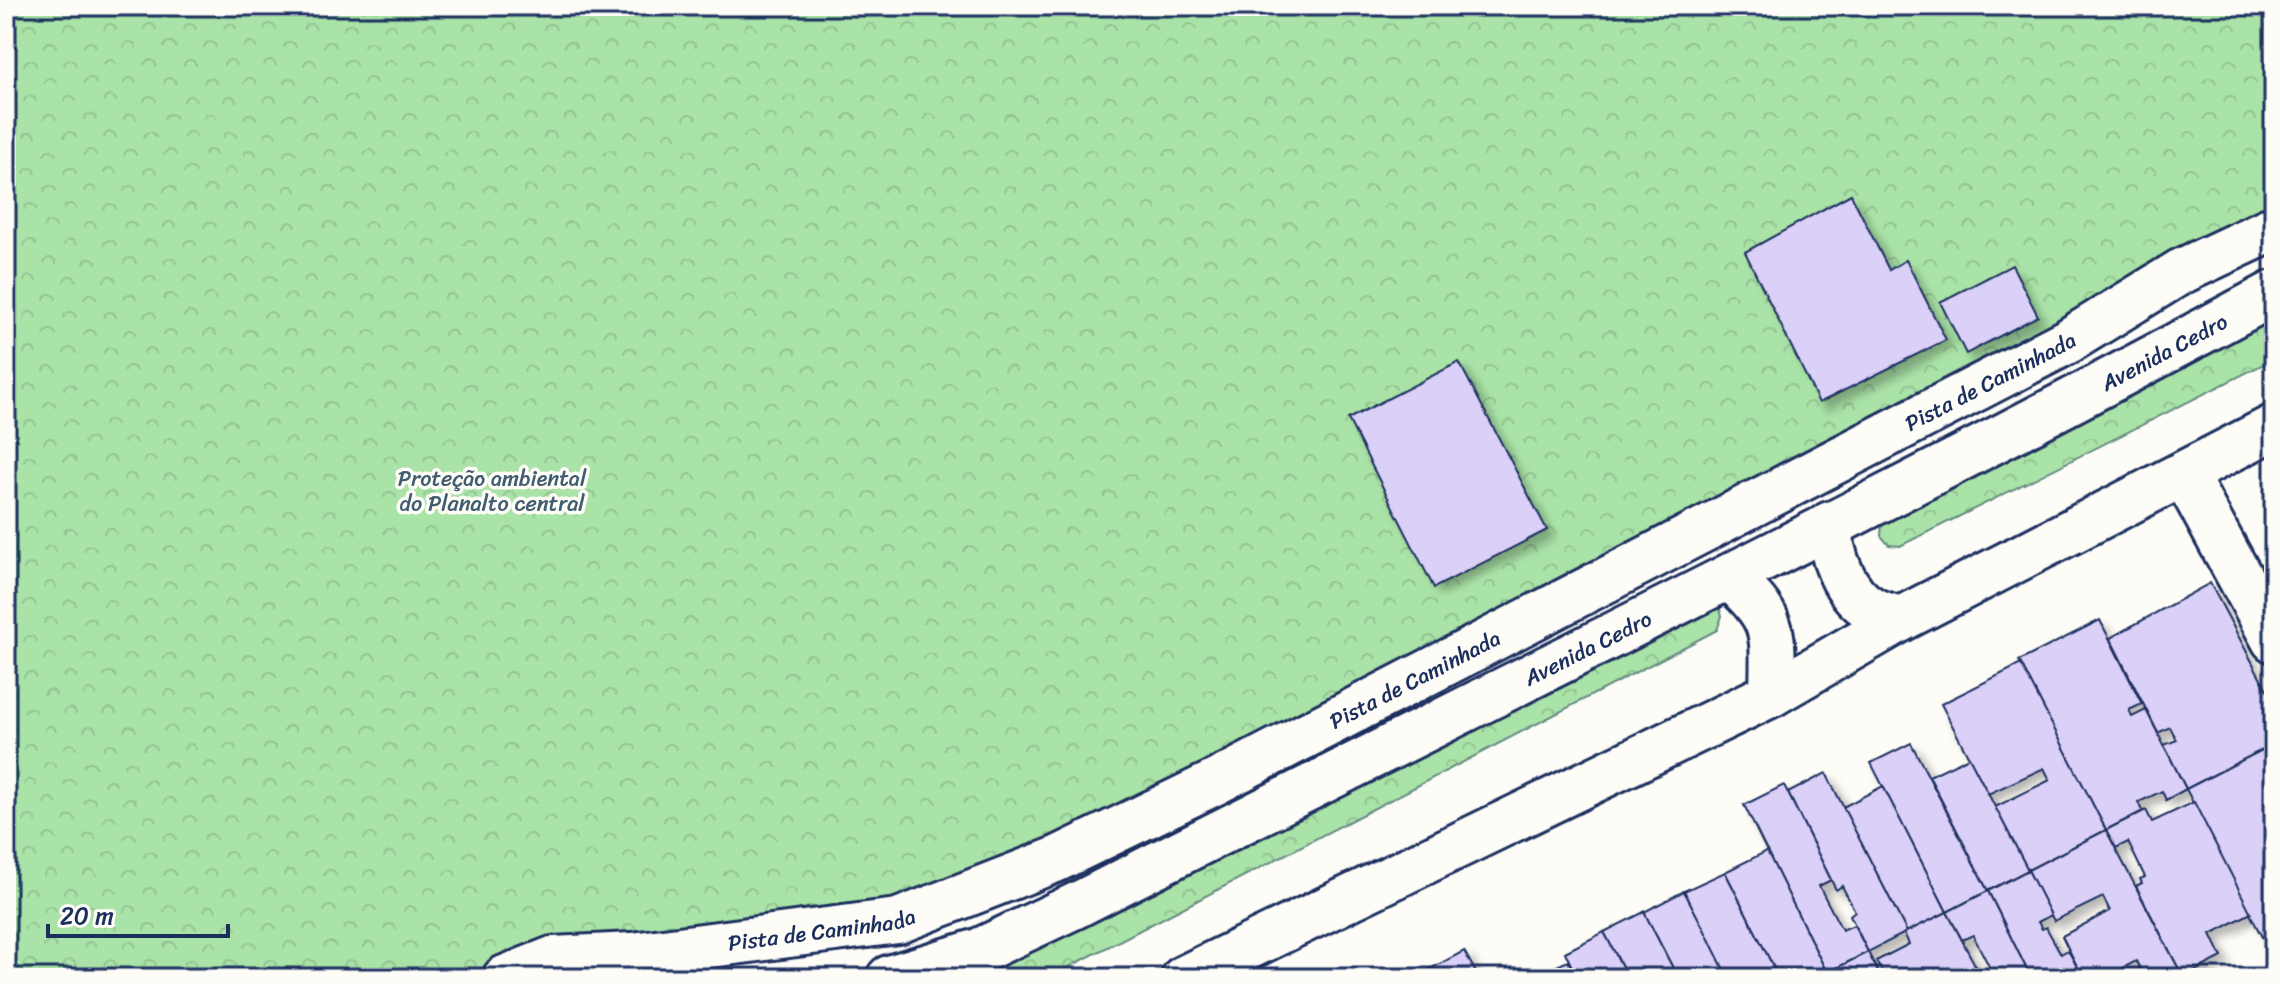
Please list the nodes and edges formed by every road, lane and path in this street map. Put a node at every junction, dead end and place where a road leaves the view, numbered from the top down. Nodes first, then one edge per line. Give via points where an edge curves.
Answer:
1 (2274, 228) edge
2 (2274, 293) edge
3 (2274, 427) edge
4 (2184, 474) junction
5 (1830, 524) junction
6 (1729, 577) junction
7 (1901, 619) junction
8 (2274, 640) edge
9 (1772, 694) junction
10 (505, 978) edge
11 (889, 978) edge
12 (1184, 978) edge

1 - 10 street, Pista de Caminhada via 2180,272 2040,356 1055,860 898,921 632,955 553,959
2 - 5 street, Avenida Cedro
3 - 4 street
4 - 7 street
4 - 8 street
5 - 6 street, Avenida Cedro
5 - 7 street via 1840,570 1854,596 1873,611
6 - 9 street via 1769,622
6 - 11 street, Avenida Cedro via 1065,911 979,951
7 - 9 street
9 - 12 street

